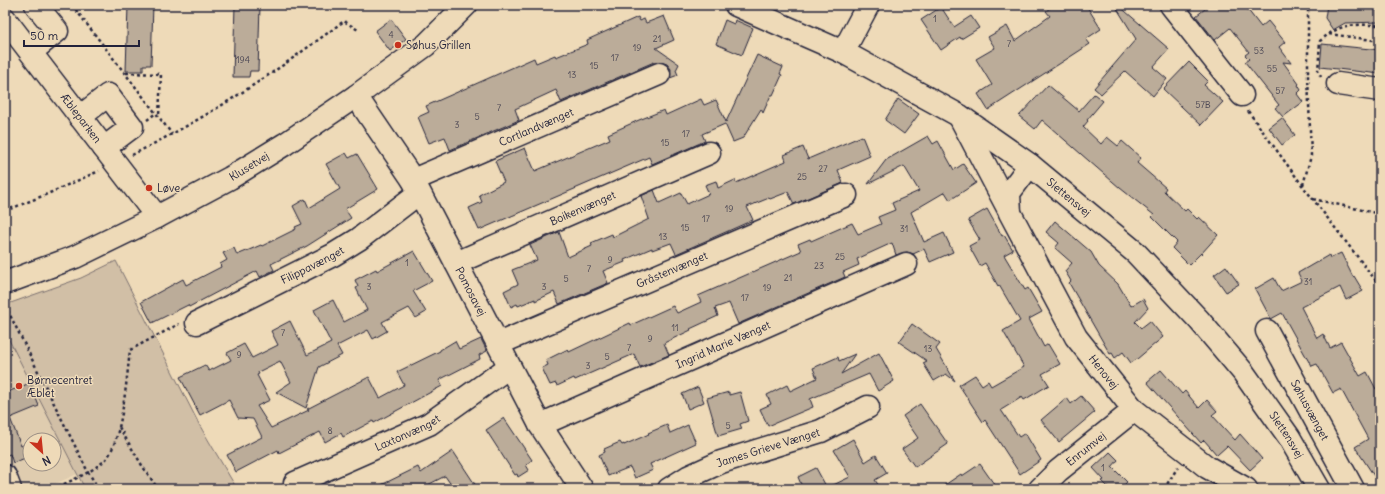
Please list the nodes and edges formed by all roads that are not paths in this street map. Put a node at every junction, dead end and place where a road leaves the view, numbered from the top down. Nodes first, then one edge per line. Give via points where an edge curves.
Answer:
1 (32, 5) edge
2 (36, 5) edge
3 (466, 5) edge
4 (736, 5) edge
5 (868, 5) edge
6 (1171, 5) edge
7 (7, 21) edge
8 (31, 52) junction
9 (843, 52) junction
10 (659, 74) dead end
11 (1338, 84) road end
12 (1380, 90) edge
13 (1242, 95) dead end
14 (356, 96) junction
15 (960, 116) junction
16 (80, 117) junction
17 (709, 153) dead end
18 (110, 156) junction
19 (1030, 165) junction
20 (416, 186) junction
21 (846, 195) dead end
22 (1010, 212) junction
23 (157, 217) junction
24 (456, 263) junction
25 (906, 264) dead end
26 (5, 283) edge
27 (197, 323) road end
28 (1268, 331) dead end
29 (498, 344) junction
30 (509, 367) junction
31 (868, 407) dead end
32 (1134, 410) junction
33 (540, 425) junction
34 (5, 476) edge
35 (295, 483) dead end
36 (10, 489) edge
37 (582, 489) edge
38 (669, 489) edge
39 (1040, 489) edge
40 (1246, 489) edge
41 (1318, 489) edge
42 (1352, 489) edge

1 - 7 street
2 - 8 street via 57,32
3 - 14 street, Klusetvej via 426,45
4 - 9 street, Slettensvej
5 - 9 street
6 - 13 street
7 - 8 street, Æbleparken
8 - 16 street, Æbleparken
9 - 15 street, Slettensvej
10 - 20 street, Cortlandvænget
11 - 12 street
14 - 20 street, Pomosavej
14 - 23 street, Klusetvej via 230,178
15 - 19 street, Slettensvej
15 - 22 street, Henovej
16 - 18 street, Æbleparken
16 - 18 street via 108,95 132,127
17 - 24 street, Boikenvænget
18 - 23 street, Æbleparken
19 - 22 street, Henovej via 1009,193
19 - 41 street, Slettensvej via 1135,252 1199,320 1243,372 1289,437
20 - 24 street, Pomosavej
20 - 27 street, Filippavænget via 359,239 333,255
21 - 29 street, Gråstenvænget
22 - 32 street, Henovej via 1076,337
23 - 26 street, Klusetvej via 75,257
24 - 29 street, Pomosavej
25 - 33 street, Ingrid Marie Vænget
28 - 42 street, Søhusvænget
29 - 30 street, Pomosavej
30 - 33 street, Pomosavej
30 - 35 street, Laxtonvænget via 429,424
31 - 38 street, James Grieve Vænget via 821,431 721,462 688,476
32 - 39 street, Enrumvej via 1058,471
32 - 40 street, Henovej via 1207,466
33 - 37 street, Pomosavej
34 - 36 street

